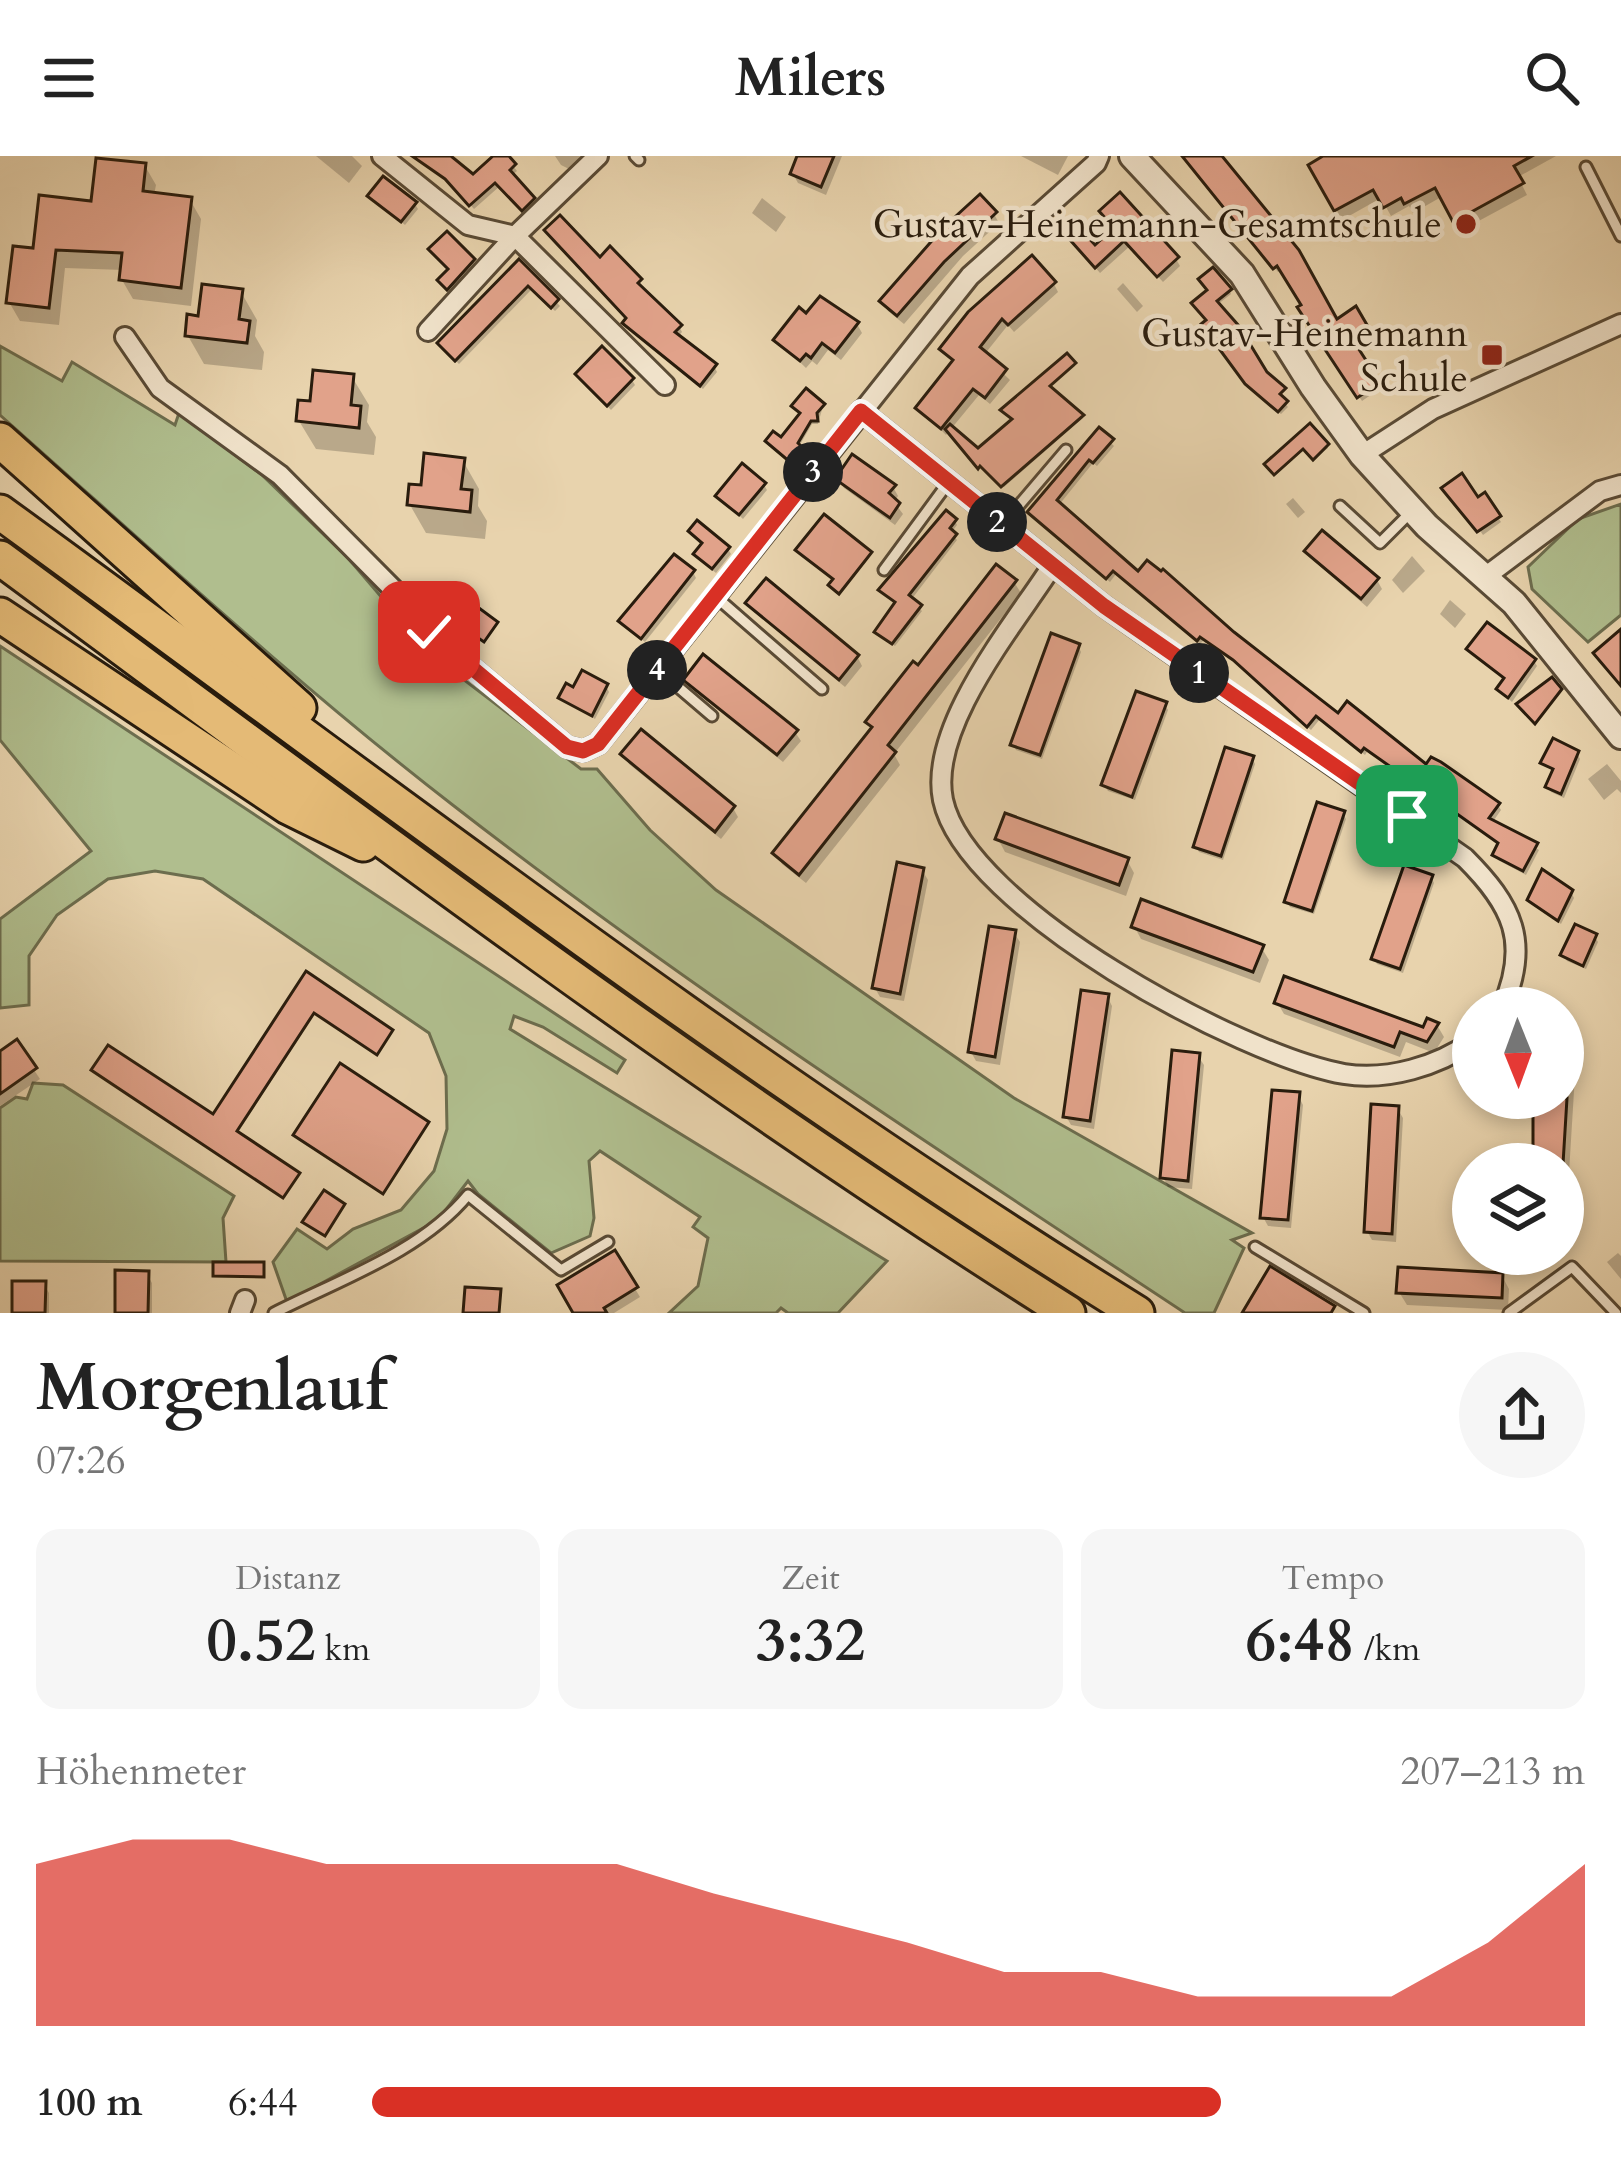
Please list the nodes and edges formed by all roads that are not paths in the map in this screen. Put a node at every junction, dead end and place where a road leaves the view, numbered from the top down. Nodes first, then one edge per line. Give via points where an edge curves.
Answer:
1 (382, 156) edge
2 (598, 156) edge
3 (1099, 156) edge
4 (1132, 156) edge
5 (1586, 167) dead end
6 (514, 236) junction
7 (1621, 236) edge
8 (1621, 324) edge
9 (428, 331) dead end
10 (125, 337) dead end
11 (664, 385) dead end
12 (861, 411) junction
13 (0, 440) edge
14 (1066, 450) dead end
15 (1362, 454) junction
16 (948, 482) junction
17 (1621, 485) edge
18 (1340, 506) dead end
19 (0, 512) edge
20 (1412, 512) junction
21 (1002, 526) junction
22 (0, 558) edge
23 (1052, 566) junction
24 (884, 570) dead end
25 (1485, 577) junction
26 (715, 596) junction
27 (0, 615) edge
28 (657, 669) junction
29 (822, 689) dead end
30 (712, 716) dead end
31 (1621, 736) edge
32 (401, 804) junction
33 (440, 883) junction
34 (1510, 987) edge
35 (1452, 1056) edge
36 (608, 1242) dead end
37 (1255, 1247) dead end
38 (274, 1313) edge
39 (1068, 1313) edge
40 (1137, 1313) edge
41 (1364, 1313) edge
42 (1509, 1313) edge
43 (1616, 1313) edge

1 - 6 street via 468,225
2 - 6 street
3 - 12 street via 970,276
4 - 15 street via 1243,274
5 - 7 lane
6 - 9 street
6 - 11 street
8 - 15 street via 1433,409
10 - 28 street via 160,388 280,475 429,632 567,747 598,744
12 - 16 street
12 - 26 street
13 - 32 highway
14 - 21 lane
15 - 20 street
16 - 21 street
16 - 24 lane
17 - 25 street via 1600,491
18 - 20 lane via 1380,543
19 - 32 highway
20 - 25 street
21 - 23 street
22 - 33 highway
23 - 34 street via 1465,858 1498,890 1517,942
23 - 35 street via 968,699 942,757 943,799 959,841 1017,900 1104,965 1216,1030 1348,1075 1398,1072
25 - 31 street
26 - 28 street
26 - 29 lane
27 - 33 highway via 288,807
28 - 30 lane
32 - 40 highway via 721,1035
33 - 39 highway
36 - 38 lane via 561,1270 468,1195 418,1238
37 - 41 lane
42 - 43 lane via 1572,1268

